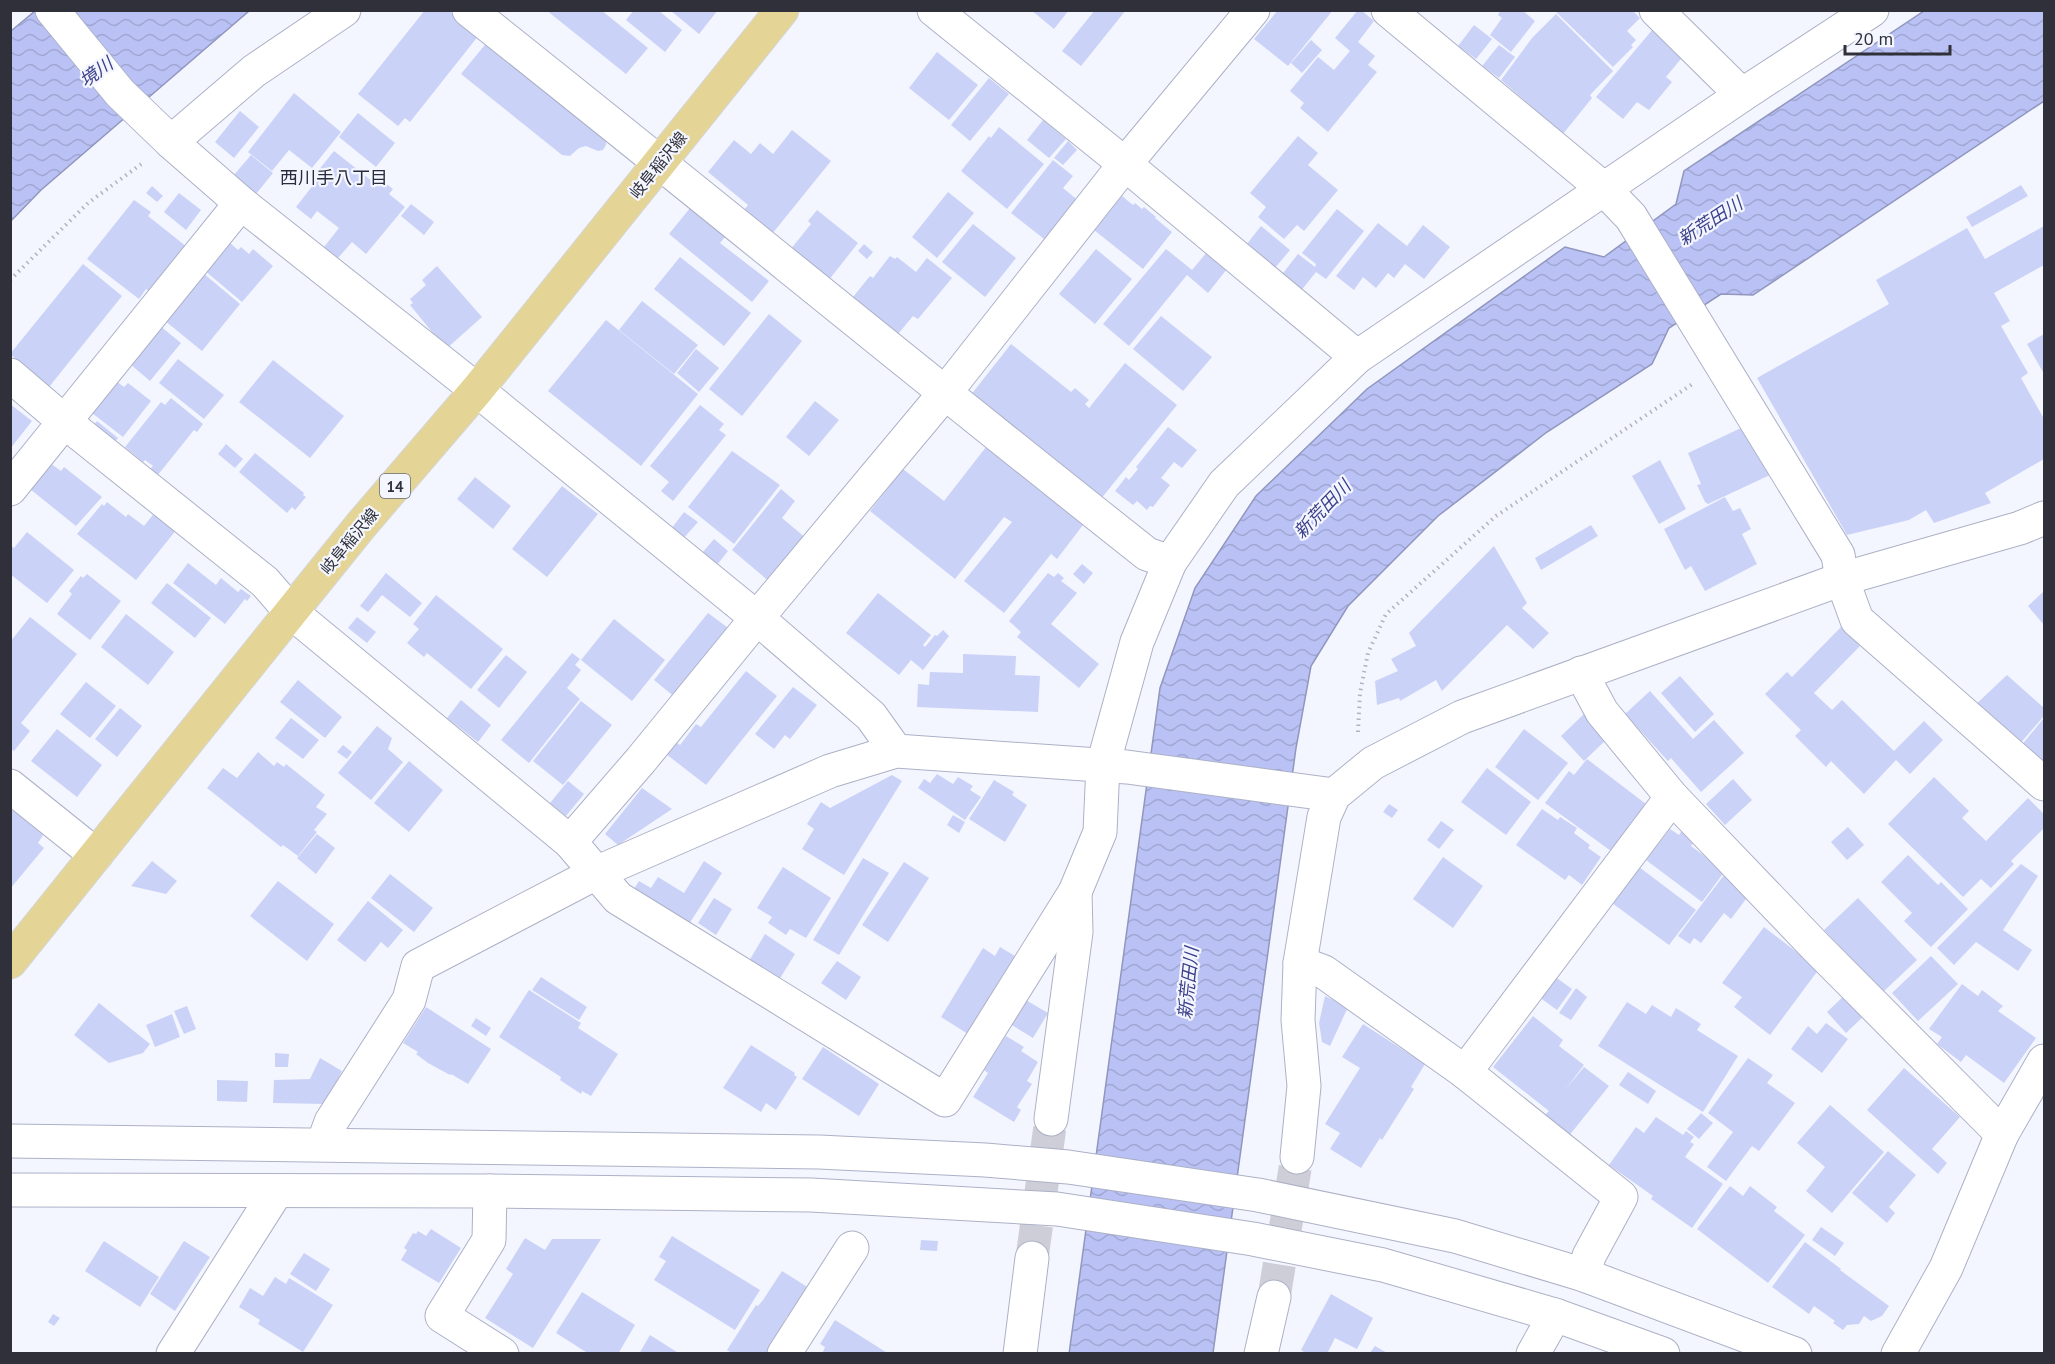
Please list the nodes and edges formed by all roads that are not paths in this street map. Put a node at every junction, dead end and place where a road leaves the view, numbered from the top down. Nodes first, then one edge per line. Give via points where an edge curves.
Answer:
1 (52, 10) edge
2 (344, 10) edge
3 (469, 10) edge
4 (782, 10) edge
5 (934, 10) edge
6 (1253, 10) edge
7 (1388, 10) edge
8 (1656, 10) edge
9 (1872, 10) edge
10 (1742, 95) junction
11 (166, 138) junction
12 (661, 162) junction
13 (1125, 165) junction
14 (1605, 190) junction
15 (241, 203) junction
16 (1357, 357) junction
17 (10, 375) edge
18 (477, 390) junction
19 (944, 394) junction
20 (65, 422) junction
21 (10, 489) edge
22 (2044, 518) edge
23 (1170, 562) junction
24 (1842, 579) junction
25 (291, 612) junction
26 (757, 618) junction
27 (1581, 674) junction
28 (896, 751) junction
29 (1115, 766) junction
30 (2044, 784) edge
31 (10, 786) edge
32 (1332, 787) junction
33 (1672, 798) junction
34 (570, 842) junction
35 (96, 855) junction
36 (596, 873) junction
37 (1075, 892) junction
38 (10, 963) edge
39 (1300, 963) junction
40 (2044, 1061) edge
41 (1464, 1072) junction
42 (1050, 1119) tunnel mouth
43 (2002, 1134) junction
44 (10, 1141) edge
45 (323, 1144) junction
46 (1297, 1157) tunnel mouth
47 (10, 1190) edge
48 (490, 1191) junction
49 (276, 1192) junction
50 (852, 1248) dead end
51 (1032, 1257) tunnel mouth
52 (1584, 1275) junction
53 (1274, 1297) tunnel mouth
54 (1555, 1316) junction
55 (173, 1353) edge
56 (502, 1353) edge
57 (784, 1353) edge
58 (1020, 1353) edge
59 (1261, 1353) edge
60 (1533, 1353) edge
61 (1663, 1353) edge
62 (1795, 1353) edge
63 (1898, 1353) edge

1 - 11 street via 120,93
2 - 11 street via 254,71
3 - 12 street
4 - 12 main road, 岐阜稲沢線 / 14
5 - 13 street
6 - 13 street
7 - 14 street
8 - 10 street
9 - 10 street
10 - 14 street
11 - 15 street
12 - 18 main road, 岐阜稲沢線 / 14
12 - 19 street
13 - 16 street
13 - 19 street
14 - 16 street
14 - 24 street via 1630,217 1838,555
15 - 18 street
15 - 20 street
16 - 23 street via 1224,484
17 - 20 street
18 - 25 main road, 岐阜稲沢線 / 14
18 - 26 street
19 - 23 street via 1147,554
19 - 26 street
20 - 21 street
20 - 25 street via 265,582
22 - 24 street
23 - 29 street via 1137,642
24 - 27 street
24 - 30 street via 1857,620
25 - 34 street
25 - 35 main road, 岐阜稲沢線 / 14
26 - 28 street via 871,716
26 - 34 street
27 - 32 street via 1462,717
27 - 33 street via 1602,712
28 - 29 street
28 - 36 street via 830,771
29 - 32 street
29 - 37 street via 1100,832
31 - 35 street
32 - 39 street
33 - 41 street
33 - 43 street
34 - 36 street
35 - 38 main road, 岐阜稲沢線 / 14
36 - 37 street via 618,898 945,1100
36 - 45 street via 418,966 409,1000 331,1122
37 - 42 street via 1076,932
39 - 41 street via 1324,972
39 - 46 street via 1298,1020 1304,1086
40 - 43 street
41 - 52 street via 1622,1197 1589,1256
43 - 63 street via 1946,1268
44 - 45 street
45 - 52 street via 819,1152 1068,1167 1258,1195 1455,1236
47 - 49 street
48 - 49 street
48 - 54 street via 811,1195 1057,1209 1253,1239 1383,1266
48 - 56 street via 489,1240 442,1316
49 - 55 street
50 - 57 street
51 - 58 street
52 - 62 street
53 - 59 street
54 - 60 street
54 - 61 street

